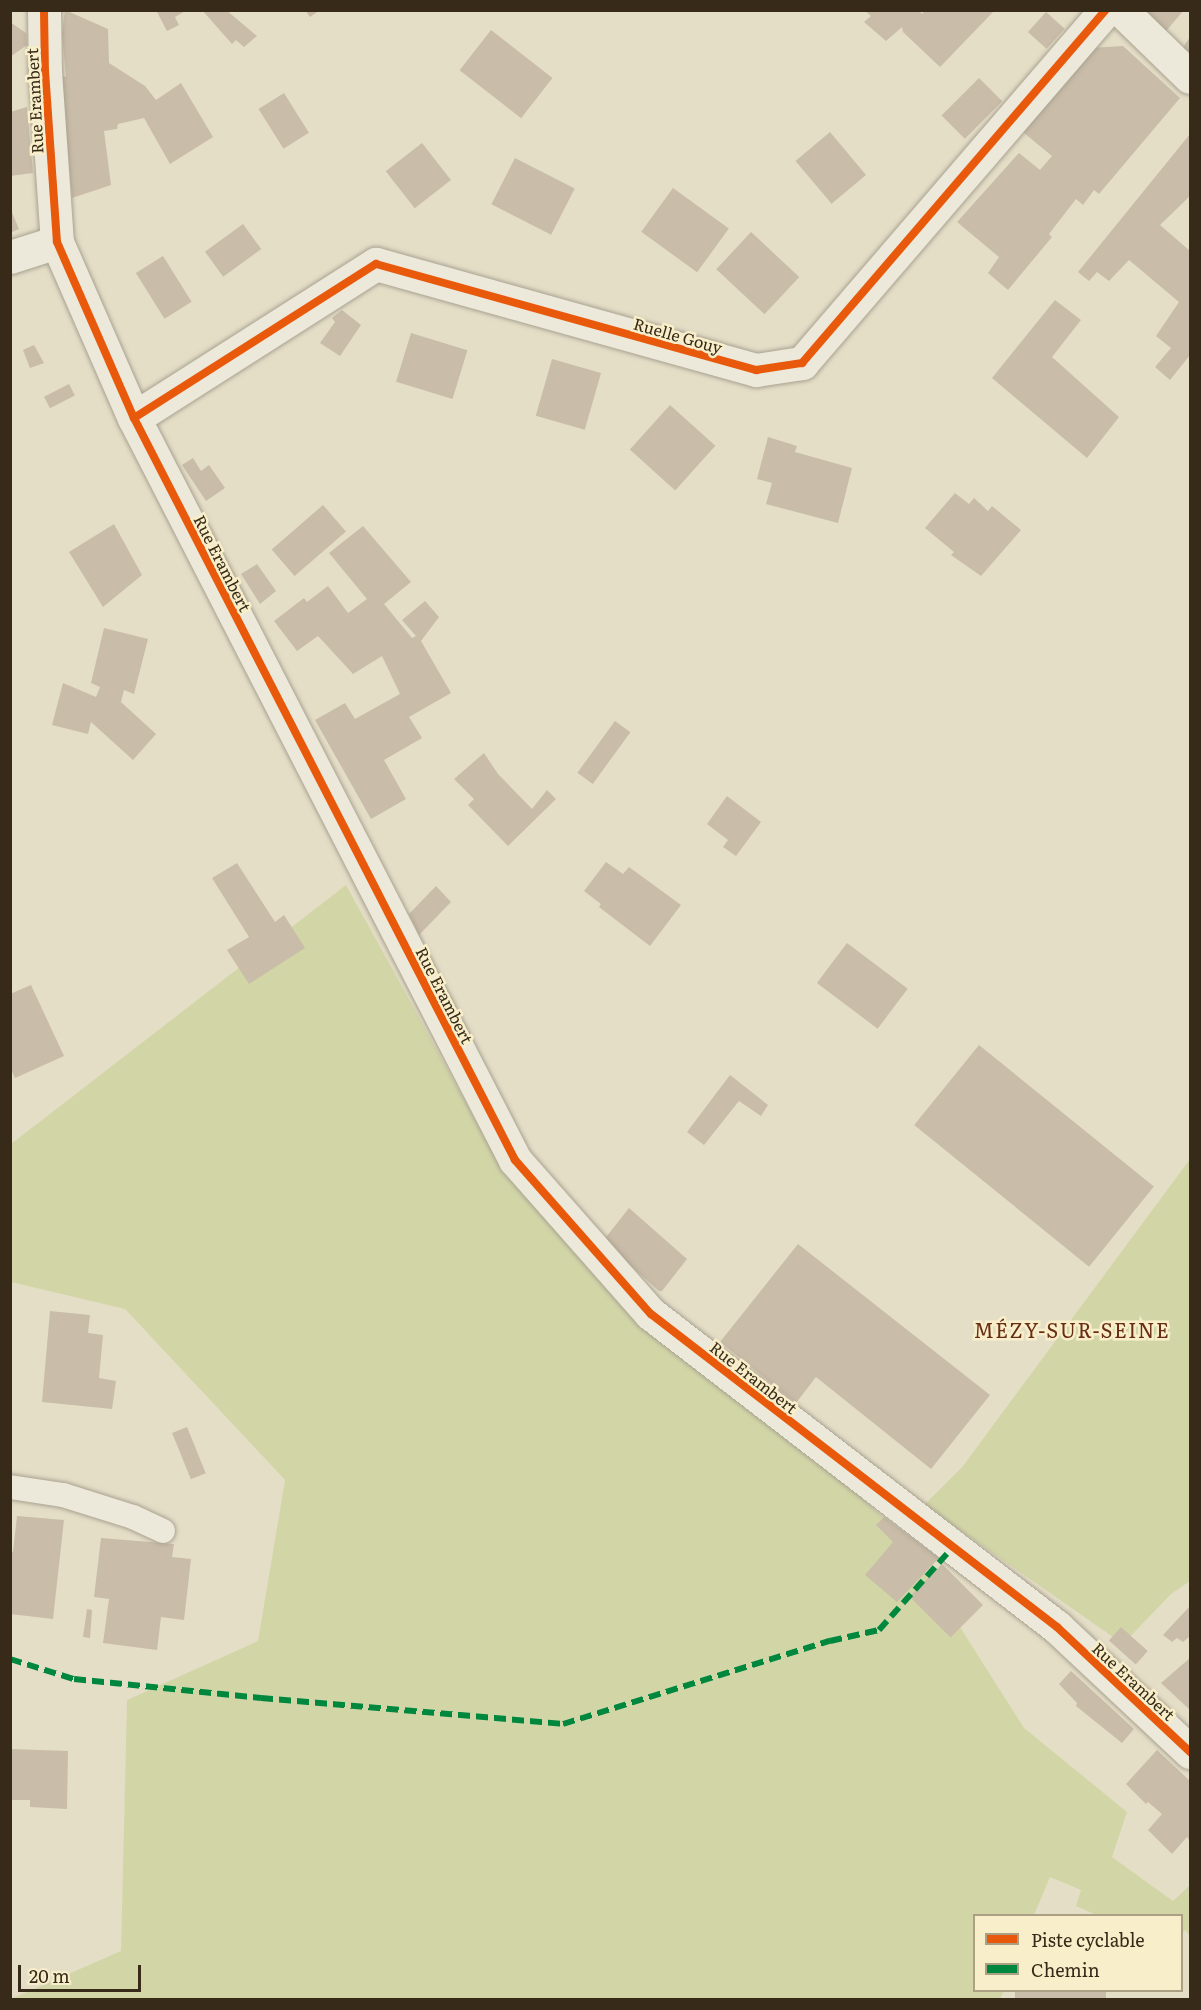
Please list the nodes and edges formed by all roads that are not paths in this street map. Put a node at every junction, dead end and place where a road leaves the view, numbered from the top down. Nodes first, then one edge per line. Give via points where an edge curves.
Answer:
1 (44, 10) edge
2 (1106, 10) edge
3 (1121, 10) edge
4 (1191, 76) edge
5 (57, 242) junction
6 (10, 257) edge
7 (134, 418) junction
8 (10, 1486) edge
9 (163, 1531) dead end
10 (1191, 1752) edge

1 - 5 street, Rue Erambert
2 - 7 street, Ruelle Gouy via 802,363 756,370 376,264
3 - 4 street
5 - 6 street
5 - 7 street, Rue Erambert
7 - 10 street, Rue Erambert via 515,1160 651,1314 1057,1627
8 - 9 lane via 63,1495 134,1517

